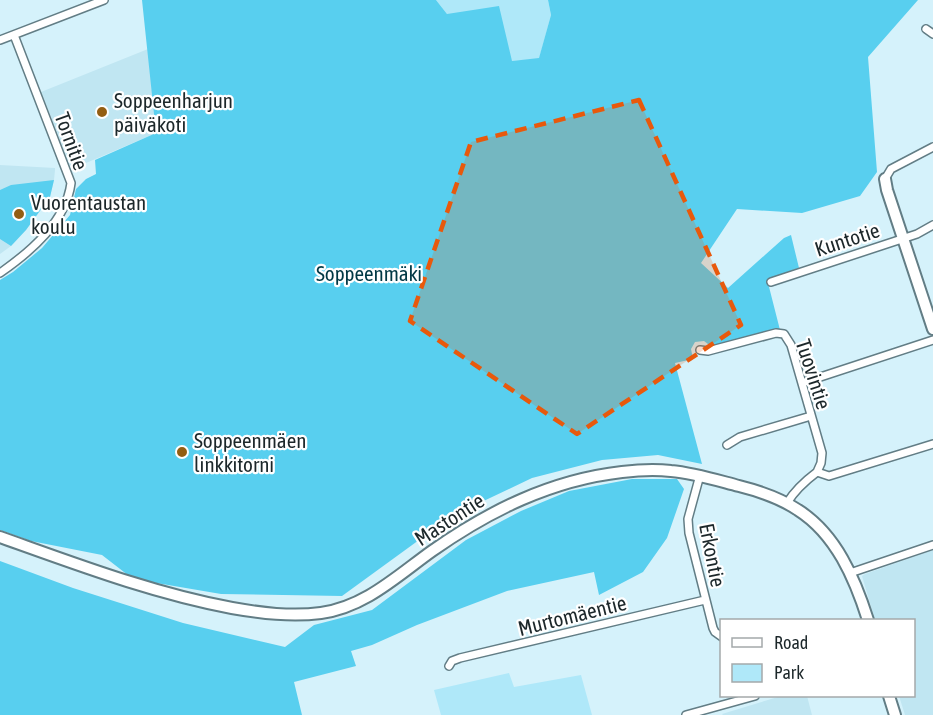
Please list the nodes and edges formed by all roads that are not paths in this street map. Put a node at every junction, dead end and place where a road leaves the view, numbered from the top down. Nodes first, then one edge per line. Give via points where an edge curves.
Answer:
1 (104, 0) edge
2 (926, 29) dead end
3 (15, 34) junction
4 (933, 34) edge
5 (0, 40) edge
6 (933, 147) edge
7 (885, 179) joint
8 (933, 225) edge
9 (903, 238) junction
10 (0, 273) edge
11 (771, 282) dead end
12 (933, 329) edge
13 (933, 340) edge
14 (700, 350) dead end
15 (802, 383) junction
16 (811, 416) junction
17 (933, 444) edge
18 (727, 446) dead end
19 (817, 472) junction
20 (700, 475) junction
21 (787, 503) junction
22 (0, 537) edge
23 (933, 545) edge
24 (850, 573) junction
25 (705, 600) junction
26 (867, 619) edge
27 (720, 636) edge
28 (448, 666) dead end
29 (751, 697) edge
30 (889, 697) edge
31 (686, 715) edge
32 (895, 715) edge

1 - 3 street
2 - 4 street
3 - 5 street
3 - 10 street, Tornitie via 70,183 68,199 52,226
6 - 7 street via 891,169
7 - 9 main road
8 - 9 street, Kuntotie
9 - 11 street, Kuntotie
9 - 12 main road
13 - 15 street
14 - 15 street, Tuovintie via 784,334
15 - 16 street, Tuovintie
16 - 18 street via 740,437
16 - 19 street, Tuovintie via 822,453
17 - 19 street via 829,476
19 - 21 street via 801,484
20 - 21 main road, Mastontie
20 - 22 main road, Mastontie via 637,470 560,484 480,520 369,596 339,609 313,614 257,611 195,600 123,580
20 - 25 street, Erkontie via 688,525
21 - 24 main road, Mastontie via 821,529
23 - 24 street
24 - 26 main road, Mastontie
25 - 27 street, Erkontie via 713,628
25 - 28 street, Murtomäentie via 460,658
29 - 31 street
30 - 32 main road

